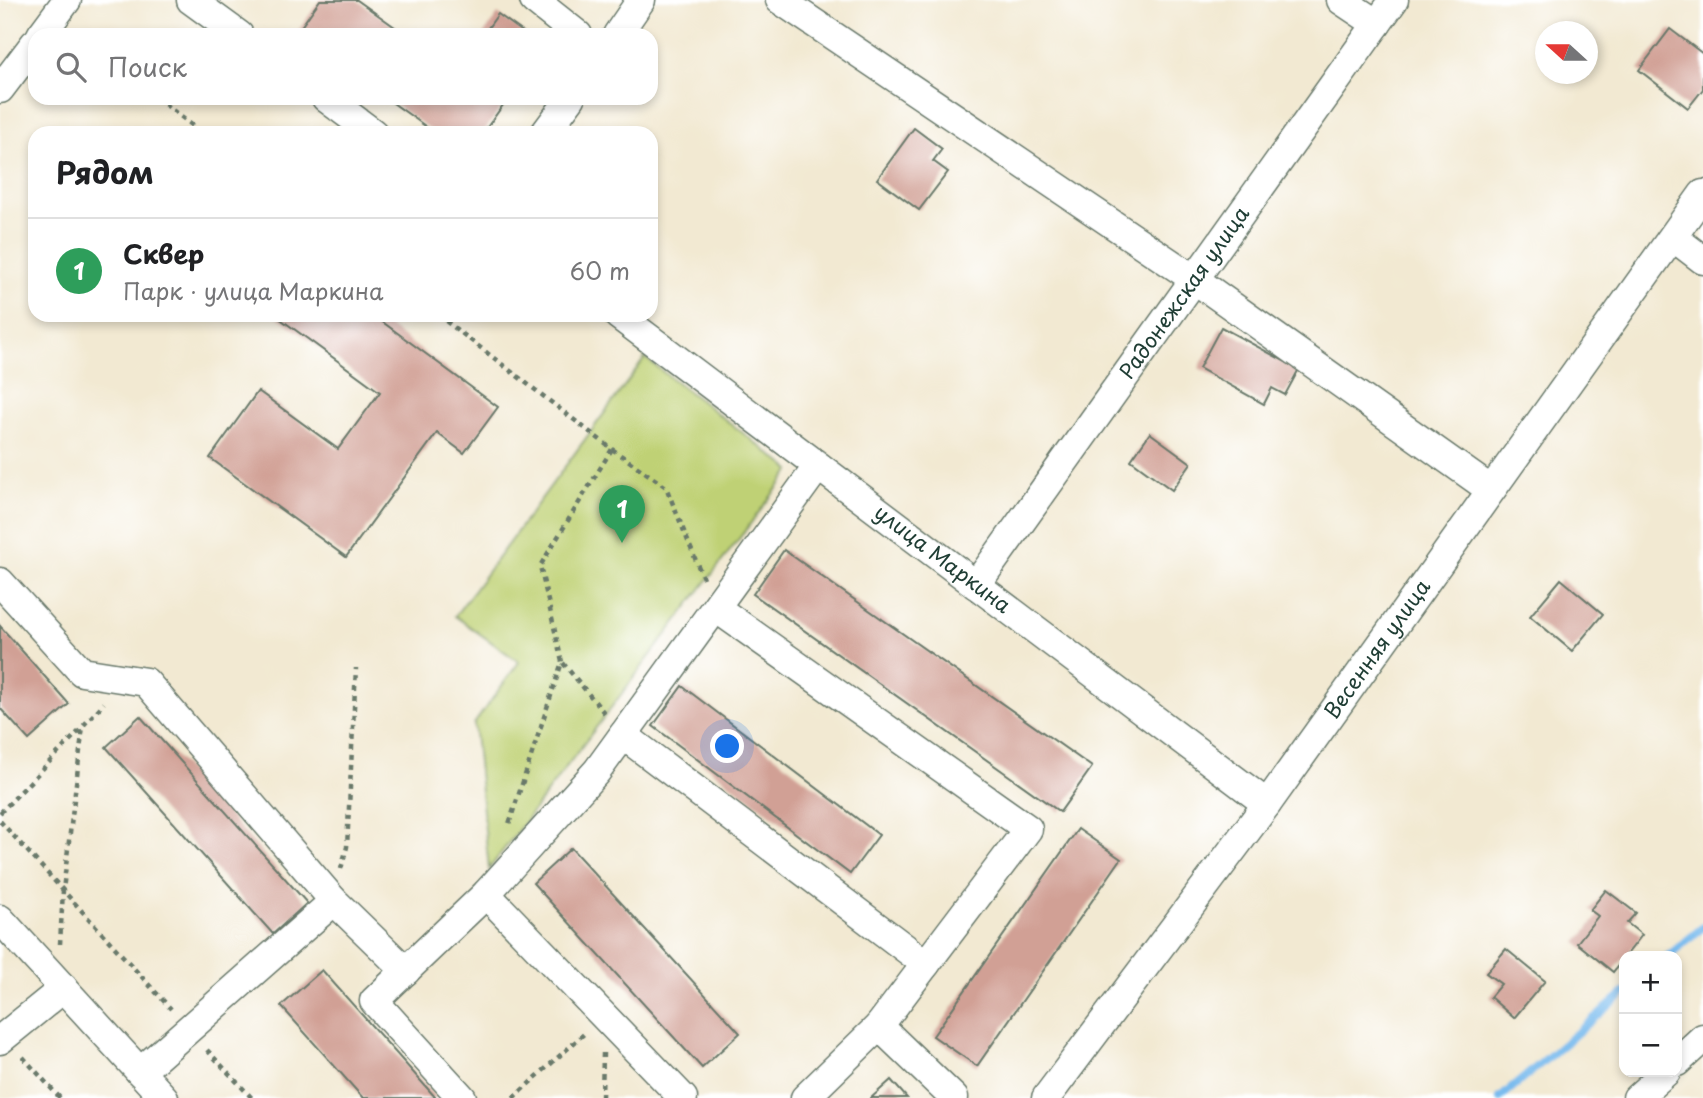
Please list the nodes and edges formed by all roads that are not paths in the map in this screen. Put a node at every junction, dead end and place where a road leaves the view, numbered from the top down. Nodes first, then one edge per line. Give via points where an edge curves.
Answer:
1 (67, 0) edge
2 (191, 0) edge
3 (534, 0) edge
4 (642, 0) edge
5 (780, 0) edge
6 (1340, 0) edge
7 (1394, 0) edge
8 (1377, 24) junction
9 (46, 28) edge
10 (229, 28) edge
11 (569, 28) edge
12 (622, 28) edge
13 (28, 52) edge
14 (0, 89) edge
15 (335, 105) edge
16 (566, 105) edge
17 (364, 126) edge
18 (550, 126) edge
19 (1703, 194) edge
20 (1673, 237) junction
21 (1703, 260) edge
22 (1194, 279) junction
23 (627, 322) edge
24 (818, 466) junction
25 (1491, 490) junction
26 (0, 582) edge
27 (976, 585) junction
28 (716, 608) junction
29 (623, 735) junction
30 (1266, 804) junction
31 (486, 894) junction
32 (334, 901) junction
33 (2, 926) edge
34 (926, 964) junction
35 (406, 971) junction
36 (64, 988) junction
37 (879, 1026) junction
38 (1703, 1038) edge
39 (2, 1039) edge
40 (1682, 1057) edge
41 (140, 1072) junction
42 (1660, 1077) edge
43 (164, 1098) edge
44 (462, 1098) edge
45 (683, 1098) edge
46 (805, 1098) edge
47 (954, 1098) edge
48 (1046, 1098) edge
49 (1637, 1098) edge

1 - 9 street
2 - 10 street
3 - 11 street
4 - 12 street
5 - 22 street
6 - 8 street
7 - 8 street, Радонежская улица
8 - 22 street, Радонежская улица
13 - 14 street
15 - 17 street
16 - 18 street
19 - 20 street, Весенняя улица
20 - 21 street
20 - 25 street, Весенняя улица
22 - 25 street
22 - 27 street, Радонежская улица
23 - 24 street, улица Маркина
24 - 27 street, улица Маркина
24 - 28 street
25 - 30 street, Весенняя улица
26 - 32 street via 82,672 146,682
27 - 30 street, улица Маркина
28 - 29 street
28 - 34 street via 1028,829
29 - 31 street via 597,771
29 - 34 street
30 - 48 street, Весенняя улица
31 - 35 street
31 - 45 street
32 - 35 street
32 - 41 street
33 - 36 street
34 - 37 street
35 - 44 street via 374,1001
36 - 39 street
36 - 41 street
37 - 46 street
37 - 47 street
38 - 40 street
41 - 43 street
42 - 49 street

